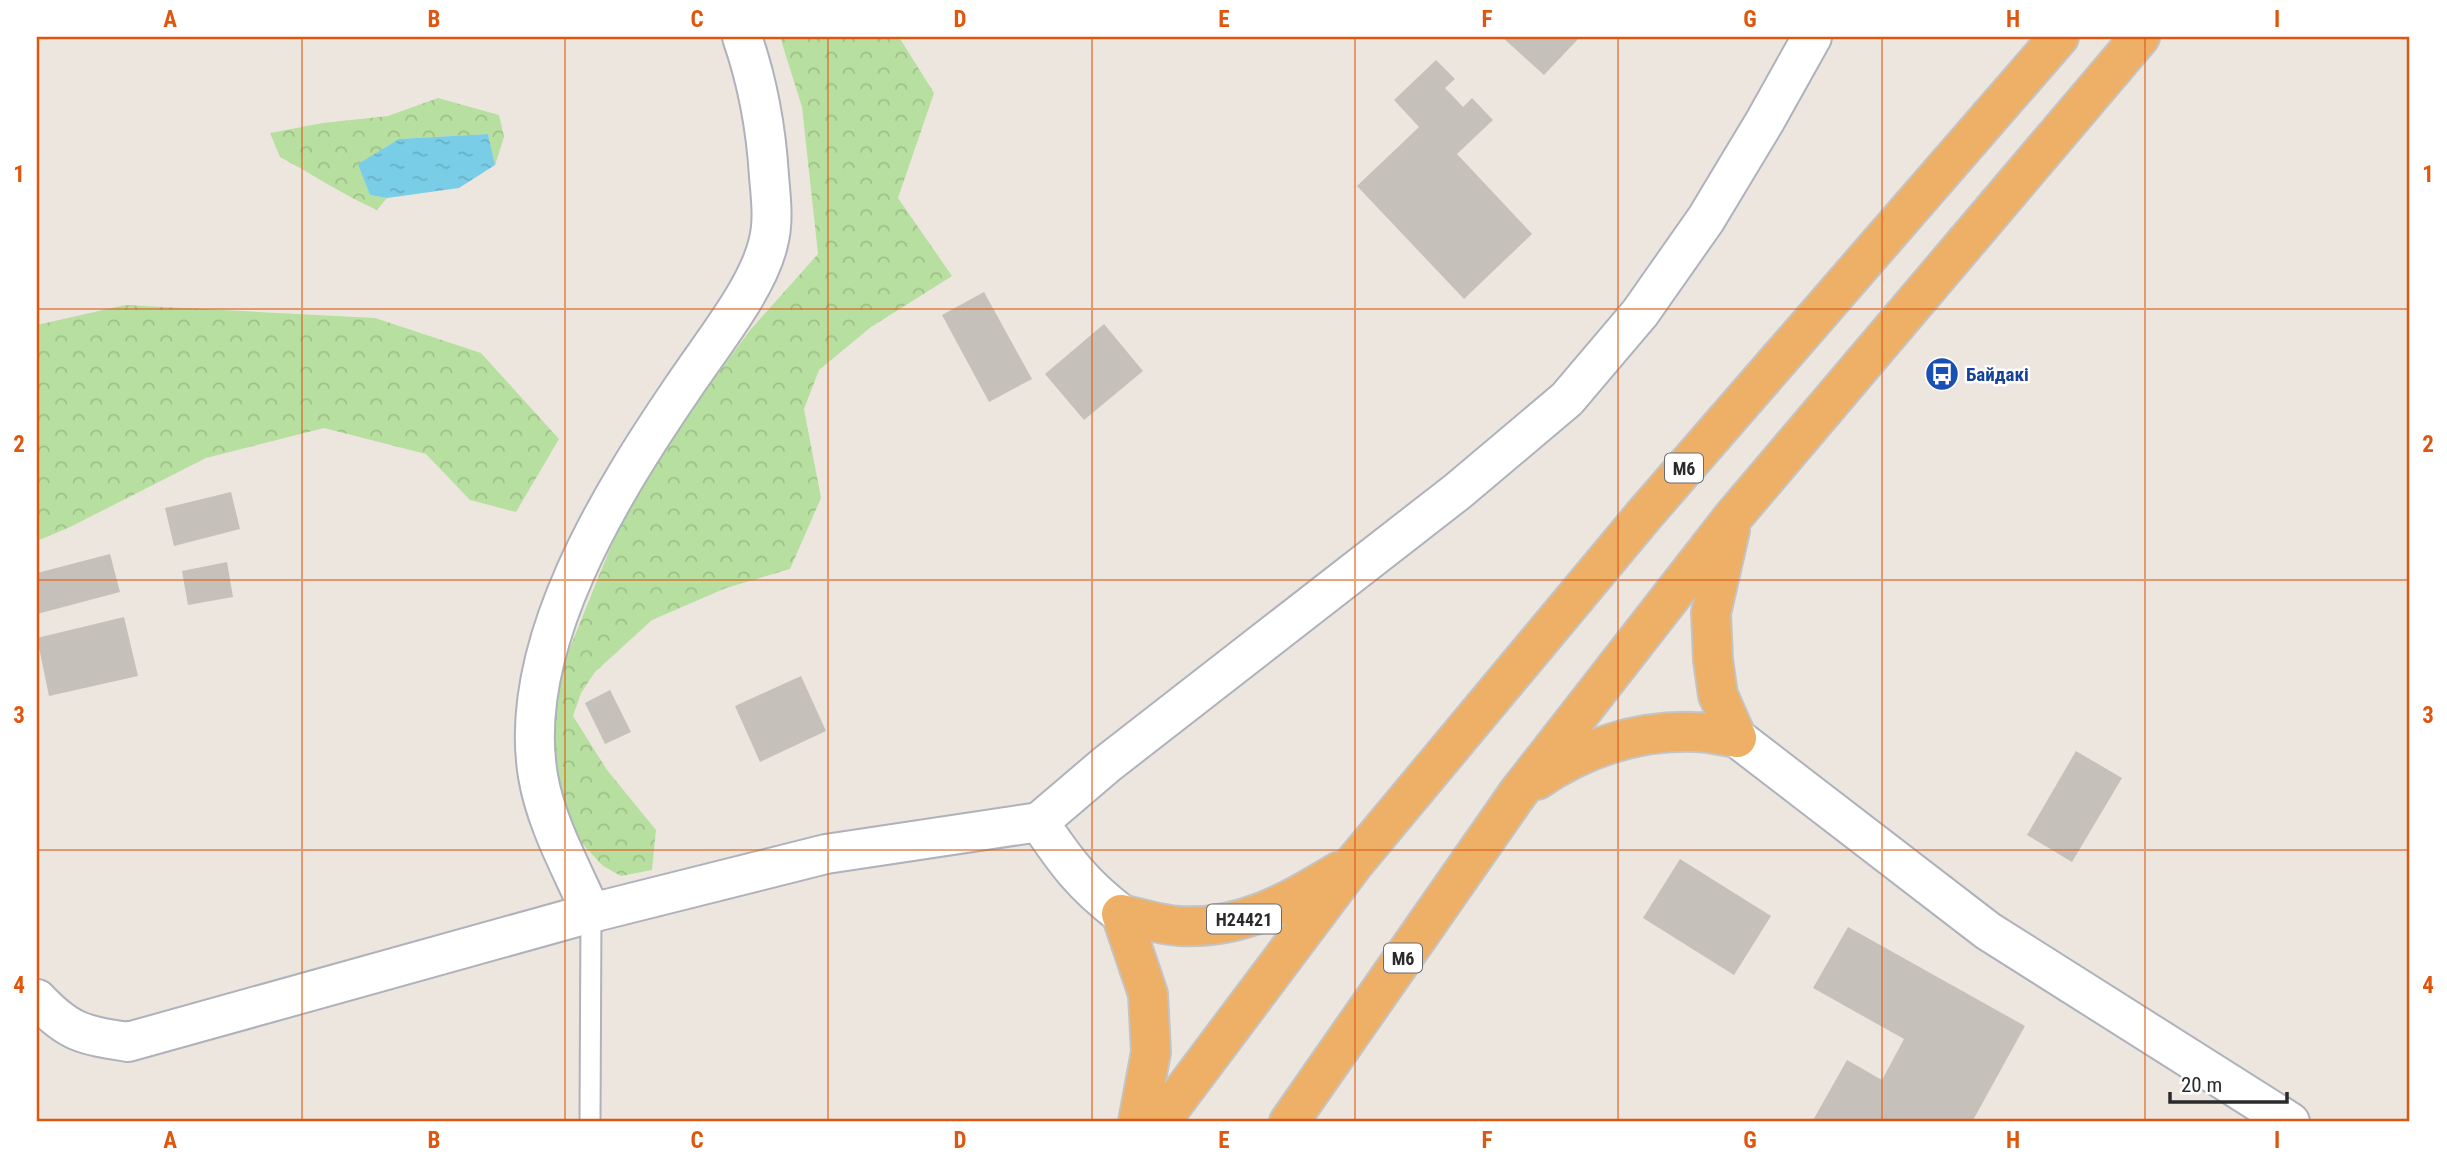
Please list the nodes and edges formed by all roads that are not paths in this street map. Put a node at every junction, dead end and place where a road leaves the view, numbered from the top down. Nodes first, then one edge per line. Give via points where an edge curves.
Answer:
1 (742, 37) edge
2 (1812, 37) edge
3 (2059, 37) edge
4 (2140, 37) edge
5 (1733, 517) junction
6 (1737, 738) junction
7 (1518, 793) junction
8 (1039, 822) junction
9 (1355, 862) junction
10 (591, 914) junction
11 (1121, 914) junction
12 (37, 999) edge
13 (590, 1122) edge
14 (1138, 1122) edge
15 (1160, 1122) edge
16 (1289, 1122) edge
17 (2290, 1122) edge

1 - 10 street via 766,126 772,211 768,244 755,279 633,462 590,539 563,603 544,667 535,727 538,776 551,824
2 - 8 street via 1706,219 1640,313 1567,399 1458,491
3 - 9 highway, М6 via 1644,515
4 - 5 highway, М6
5 - 6 highway via 1711,613 1718,695
5 - 7 highway, М6
6 - 7 highway via 1695,732 1619,740 1561,764
6 - 17 street via 1988,931
7 - 16 highway, М6
8 - 10 street via 826,855
8 - 11 street, Н24421 via 1069,867
9 - 11 highway, Н24421 via 1283,904 1231,924 1179,926
9 - 15 highway, М6
10 - 12 street via 128,1042 89,1036 69,1027
10 - 13 lane
11 - 14 highway via 1149,994 1151,1052

